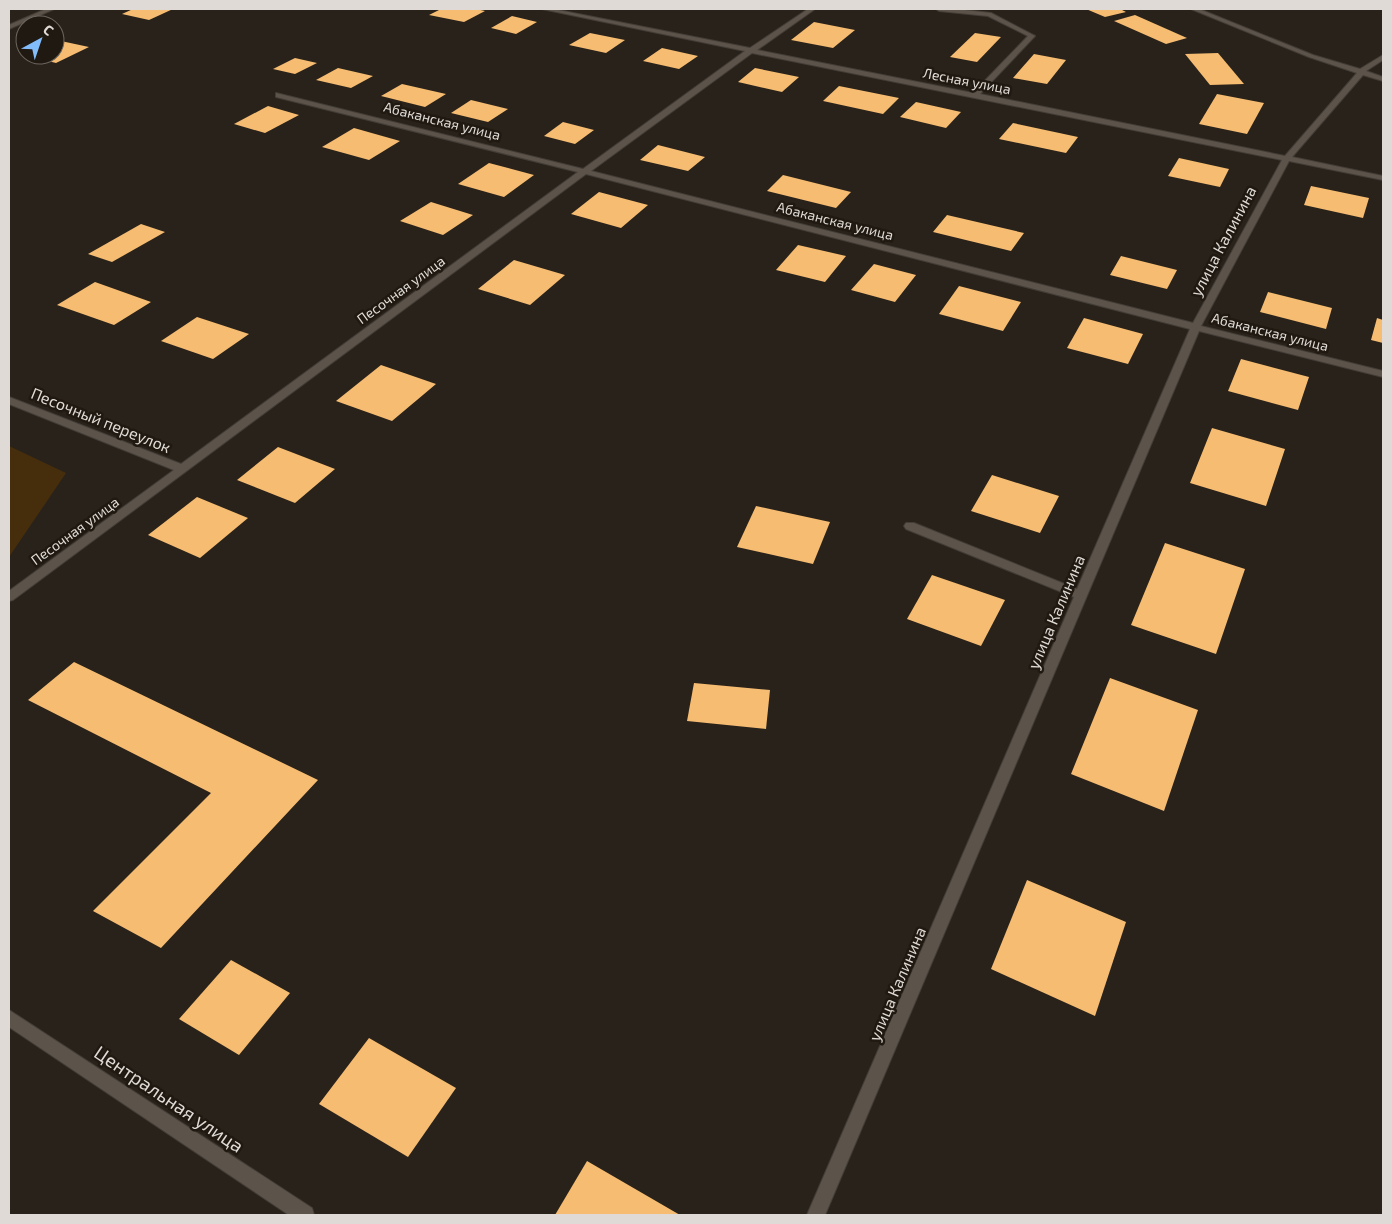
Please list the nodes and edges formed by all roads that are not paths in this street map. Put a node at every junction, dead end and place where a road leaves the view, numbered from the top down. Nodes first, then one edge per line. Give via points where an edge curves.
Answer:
1 (51, 9) edge
2 (545, 9) edge
3 (812, 9) edge
4 (939, 9) edge
5 (1194, 9) edge
6 (9, 27) edge
7 (751, 50) junction
8 (1383, 57) edge
9 (1362, 71) junction
10 (1383, 79) edge
11 (279, 94) dead end
12 (974, 96) junction
13 (1286, 159) junction
14 (585, 170) junction
15 (1383, 178) edge
16 (1195, 328) junction
17 (1383, 374) edge
18 (9, 400) edge
19 (182, 469) junction
20 (910, 526) dead end
21 (1080, 595) junction
22 (9, 596) edge
23 (9, 1018) edge
24 (305, 1215) edge
25 (816, 1215) edge

1 - 6 street
2 - 7 street, Лесная улица
3 - 7 street, Песочная улица
4 - 12 street via 989,14 1032,36
5 - 9 street via 1311,56
7 - 12 street, Лесная улица
7 - 14 street, Песочная улица
8 - 9 street, улица Калинина
9 - 10 street
9 - 13 street, улица Калинина
11 - 14 street, Абаканская улица
12 - 13 street, Лесная улица
13 - 15 street, Лесная улица
13 - 16 street, улица Калинина
14 - 16 street, Абаканская улица
14 - 19 street, Песочная улица
16 - 17 street, Абаканская улица
16 - 21 street, улица Калинина
18 - 19 street, Песочный переулок
19 - 22 street, Песочная улица
20 - 21 street
21 - 25 street, улица Калинина
23 - 24 street, Центральная улица

